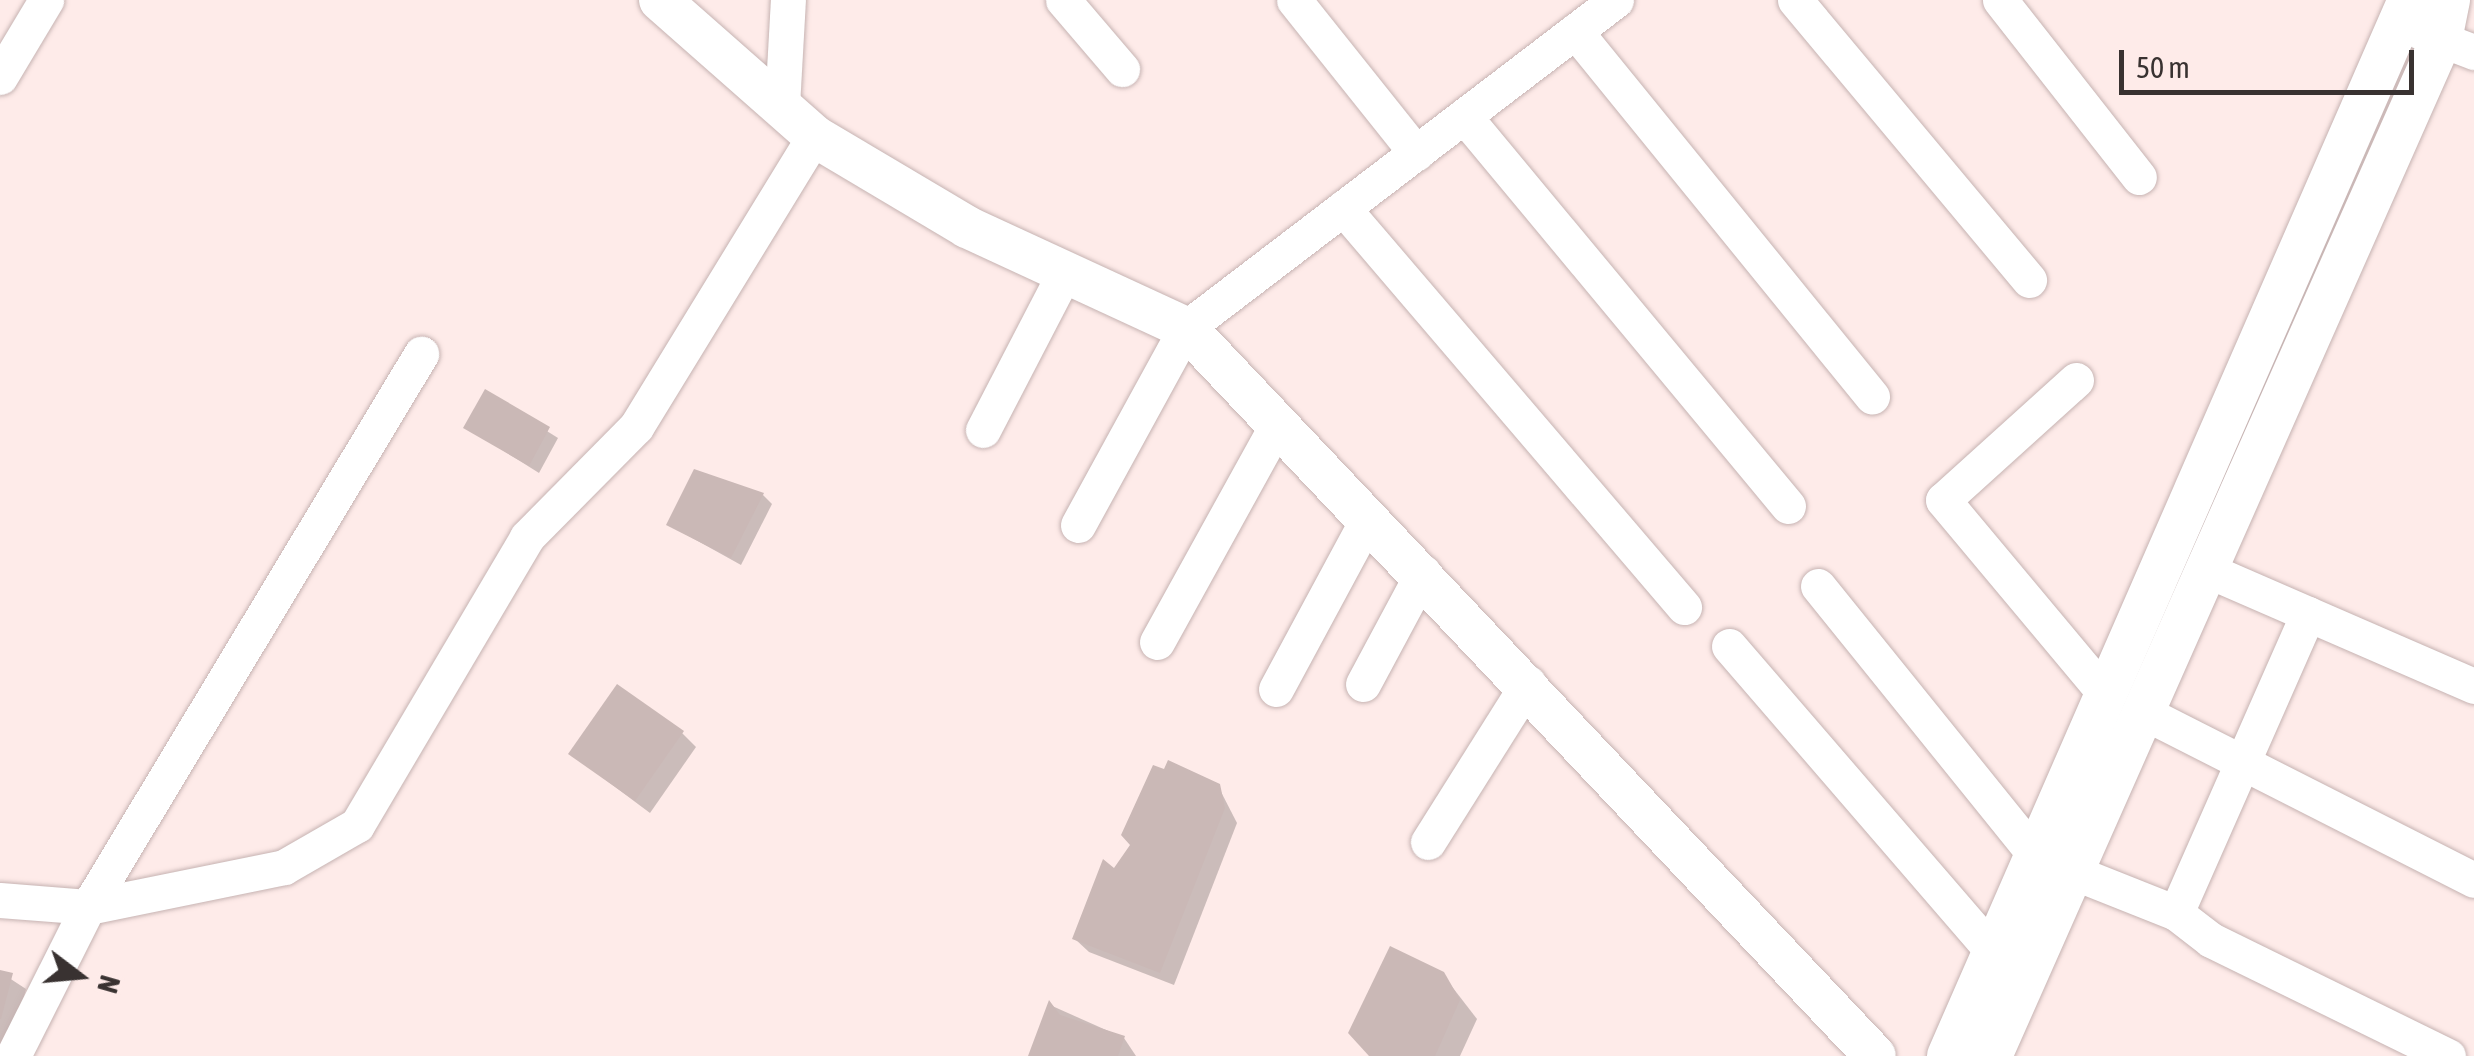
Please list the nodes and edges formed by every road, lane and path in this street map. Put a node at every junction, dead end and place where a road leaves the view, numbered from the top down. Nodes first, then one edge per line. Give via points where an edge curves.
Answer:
1 (46, 0) edge
2 (660, 0) edge
3 (788, 0) edge
4 (1064, 0) edge
5 (1294, 0) edge
6 (1616, 0) edge
7 (1795, 0) edge
8 (2000, 0) edge
9 (2435, 23) edge
10 (1575, 32) junction
11 (1122, 69) dead end
12 (0, 77) edge
13 (782, 106) junction
14 (1464, 116) junction
15 (814, 136) junction
16 (1416, 153) junction
17 (2139, 177) dead end
18 (1343, 208) junction
19 (1065, 272) junction
20 (2029, 280) dead end
21 (1186, 328) junction
22 (420, 354) dead end
23 (2076, 380) dead end
24 (1872, 396) dead end
25 (1278, 422) junction
26 (983, 430) dead end
27 (1788, 506) dead end
28 (1369, 516) junction
29 (1078, 525) dead end
30 (2207, 570) junction
31 (1423, 572) junction
32 (1818, 586) dead end
33 (1684, 607) dead end
34 (2308, 614) junction
35 (1156, 642) dead end
36 (1729, 646) dead end
37 (1528, 683) junction
38 (1363, 684) dead end
39 (2474, 686) edge
40 (1276, 688) dead end
41 (2125, 704) junction
42 (2241, 765) junction
43 (1428, 842) dead end
44 (2054, 863) junction
45 (2474, 880) edge
46 (0, 900) edge
47 (88, 906) junction
48 (2176, 913) junction
49 (1992, 952) junction
50 (2004, 1051) edge
51 (13, 1056) edge
52 (1875, 1056) edge
53 (1948, 1056) edge
54 (2448, 1056) edge

1 - 12 street
2 - 13 street
3 - 13 street
4 - 11 street
5 - 16 street
6 - 10 street
7 - 20 street
8 - 17 street
9 - 30 street
9 - 41 street
10 - 14 street
10 - 24 street
13 - 15 street
14 - 16 street
14 - 27 street
15 - 19 street via 966,227
15 - 47 street via 636,427 527,536 357,825 284,867
16 - 18 street
18 - 21 street
18 - 33 street
19 - 21 street
19 - 26 street
21 - 25 street
21 - 29 street
22 - 47 street
23 - 41 street via 1943,500
25 - 28 street
25 - 35 street
28 - 31 street
28 - 40 street
30 - 34 street
30 - 41 street
31 - 37 street
31 - 38 street
32 - 44 street
34 - 39 street
34 - 42 street
36 - 49 street
37 - 43 street
37 - 52 street
41 - 42 street
41 - 44 street
42 - 45 street
42 - 48 street
44 - 48 street
44 - 49 street
44 - 50 street
46 - 47 street
47 - 51 street
48 - 54 street via 2212,940
49 - 53 street

